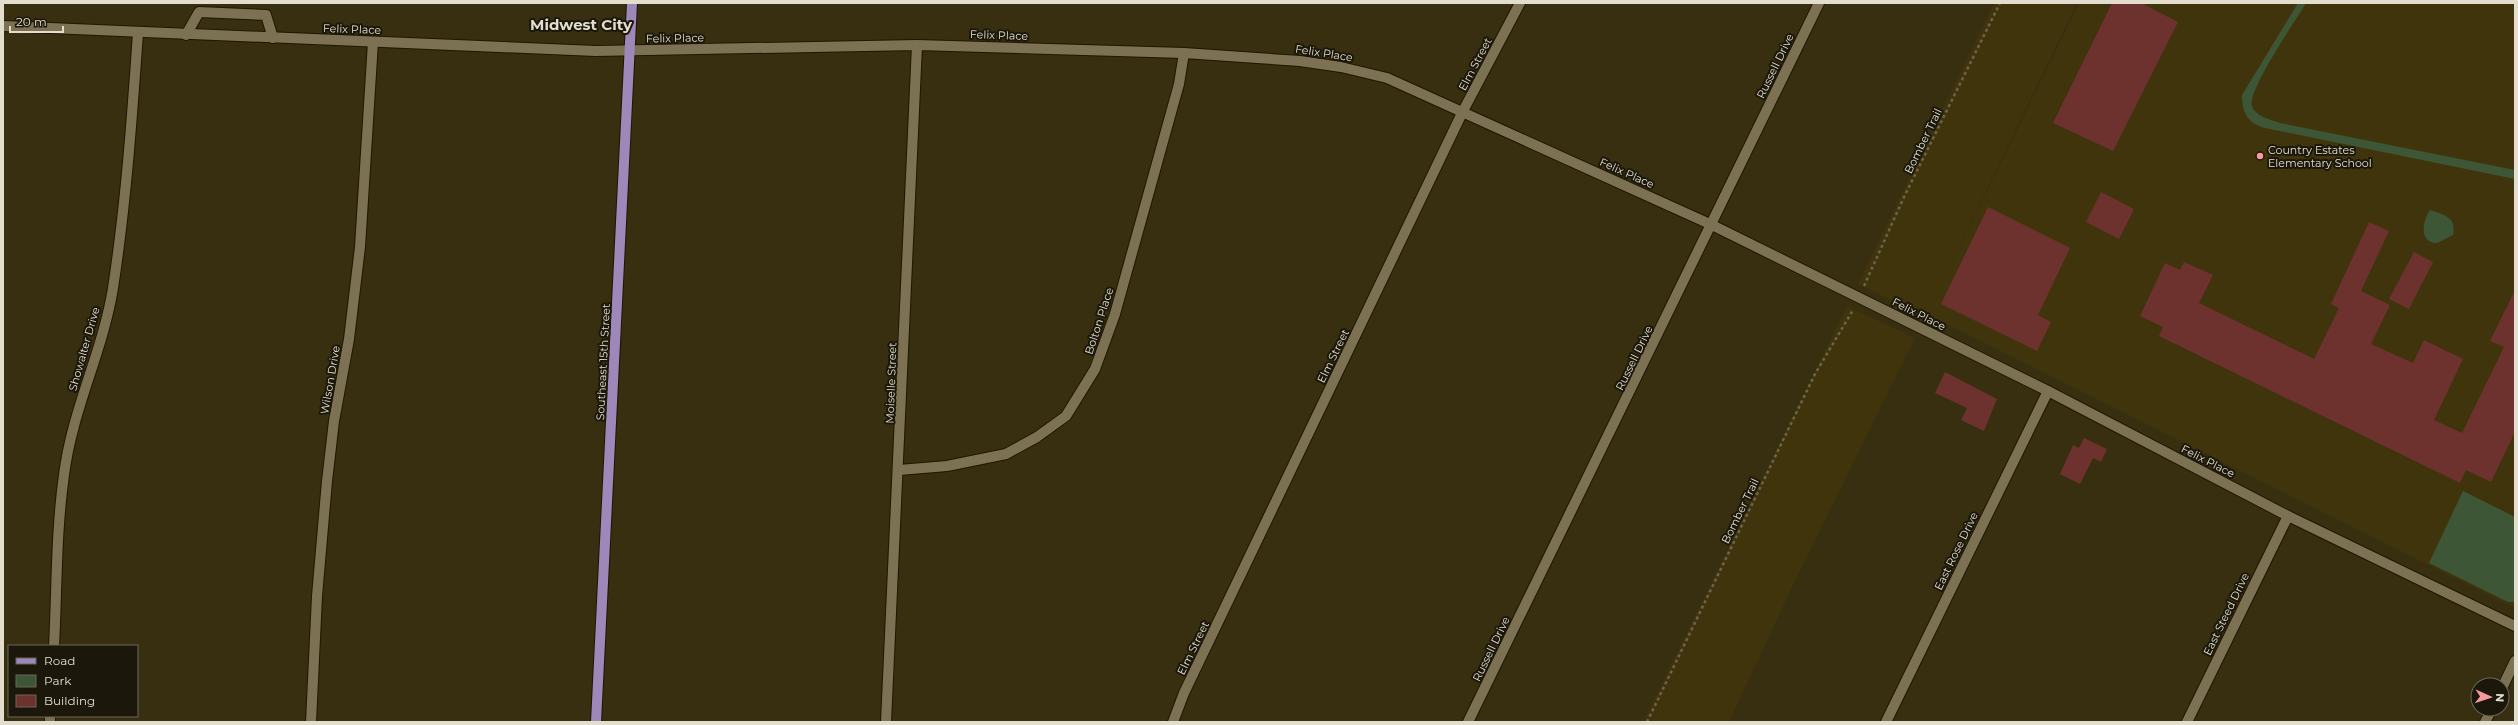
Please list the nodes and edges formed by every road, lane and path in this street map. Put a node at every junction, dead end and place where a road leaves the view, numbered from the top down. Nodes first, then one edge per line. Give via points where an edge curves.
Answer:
1 (632, 3) edge
2 (1520, 3) edge
3 (1819, 3) edge
4 (2000, 3) edge
5 (3, 26) edge
6 (138, 33) junction
7 (186, 34) junction
8 (273, 38) junction
9 (373, 42) junction
10 (917, 45) junction
11 (630, 51) junction
12 (1184, 53) junction
13 (1463, 111) junction
14 (1712, 225) junction
15 (1863, 288) dead end
16 (1853, 310) dead end
17 (2048, 391) junction
18 (899, 470) junction
19 (2288, 516) junction
20 (2515, 626) edge
21 (54, 645) edge
22 (2515, 661) edge
23 (2507, 677) edge
24 (311, 722) edge
25 (596, 722) edge
26 (886, 722) edge
27 (1174, 722) edge
28 (1468, 722) edge
29 (1647, 722) edge
30 (1886, 722) edge
31 (2187, 722) edge

1 - 11 main road, Southeast 15th Street
2 - 13 street, Elm Street
3 - 14 street, Russell Drive
4 - 15 path, Bomber Trail via 1904,197
5 - 6 street, Felix Place
6 - 7 street, Felix Place
6 - 21 street, Showalter Drive via 127,168 113,289 104,330 77,416 64,474
7 - 8 street, Felix Place
7 - 8 street via 199,12 266,15
8 - 9 street, Felix Place
9 - 11 street, Felix Place
9 - 24 street, Wilson Drive via 360,247 326,497 317,596
10 - 11 street, Felix Place
10 - 12 street, Felix Place
10 - 18 street, Moiselle Street
11 - 25 main road, Southeast 15th Street
12 - 13 street, Felix Place via 1300,61 1342,67 1387,78
12 - 18 street, Bolton Place via 1179,84 1115,314 1095,370 1066,416 1038,437 1006,454 947,466
13 - 14 street, Felix Place
13 - 27 street, Elm Street via 1188,686
14 - 17 street, Felix Place
14 - 28 street, Russell Drive
16 - 29 path, Bomber Trail via 1815,374
17 - 19 street, Felix Place
17 - 30 street, East Rose Drive
18 - 26 street, Moiselle Street
19 - 20 street, Felix Place
19 - 31 street, East Steed Drive
22 - 23 street

